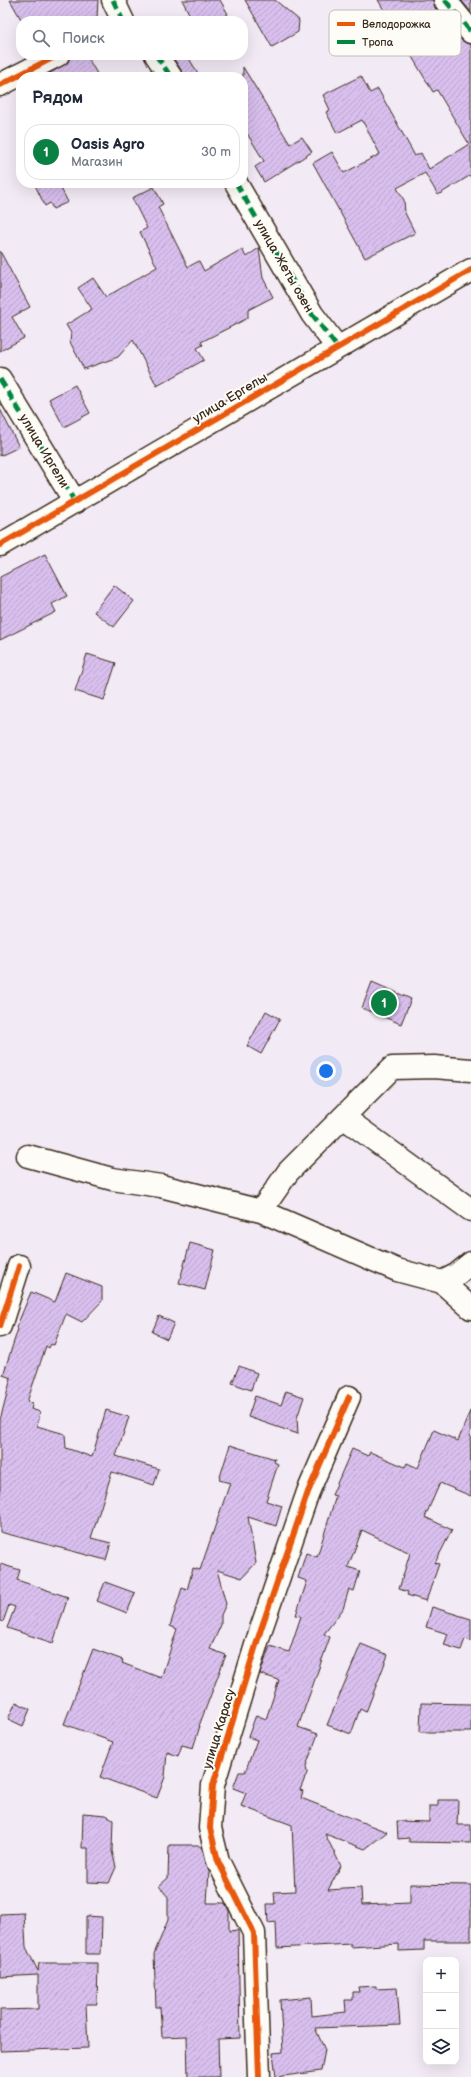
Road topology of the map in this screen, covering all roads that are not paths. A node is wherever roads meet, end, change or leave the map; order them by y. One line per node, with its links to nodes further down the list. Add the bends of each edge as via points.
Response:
1 (113, 0): 4 (street)
2 (445, 0): 3 (street)
3 (453, 10)
4 (121, 16)
5 (461, 20): 6 (street)
6 (471, 32)
7 (48, 60): 9 (street)
8 (159, 60): 10 (street)
9 (25, 72)
10 (168, 72)
11 (16, 77): 12 (street)
12 (0, 85)
13 (239, 188): 15 (street, улица Жеты озен, via 312,314)
14 (471, 270): 15 (street, улица Ергелы)
15 (337, 347): 17 (street, улица Ергелы)
16 (0, 379): 17 (street, улица Иргели)
17 (75, 502): 18 (street, улица Ергелы)
18 (0, 545)
19 (471, 1070): 20 (street, via 434,1067 392,1068)
20 (343, 1117): 22 (street); 23 (street, via 288,1172)
21 (28, 1156): 23 (street, via 112,1179 161,1186)
22 (471, 1210)
23 (261, 1211): 26 (street, via 397,1270)
24 (471, 1263): 26 (street)
25 (19, 1266): 28 (street)
26 (442, 1282): 27 (street)
27 (471, 1308)
28 (0, 1326)
29 (349, 1397): 30 (street, улица Карасу, via 308,1492 261,1629 213,1785 210,1828 218,1861 254,1933)
30 (259, 2077)

